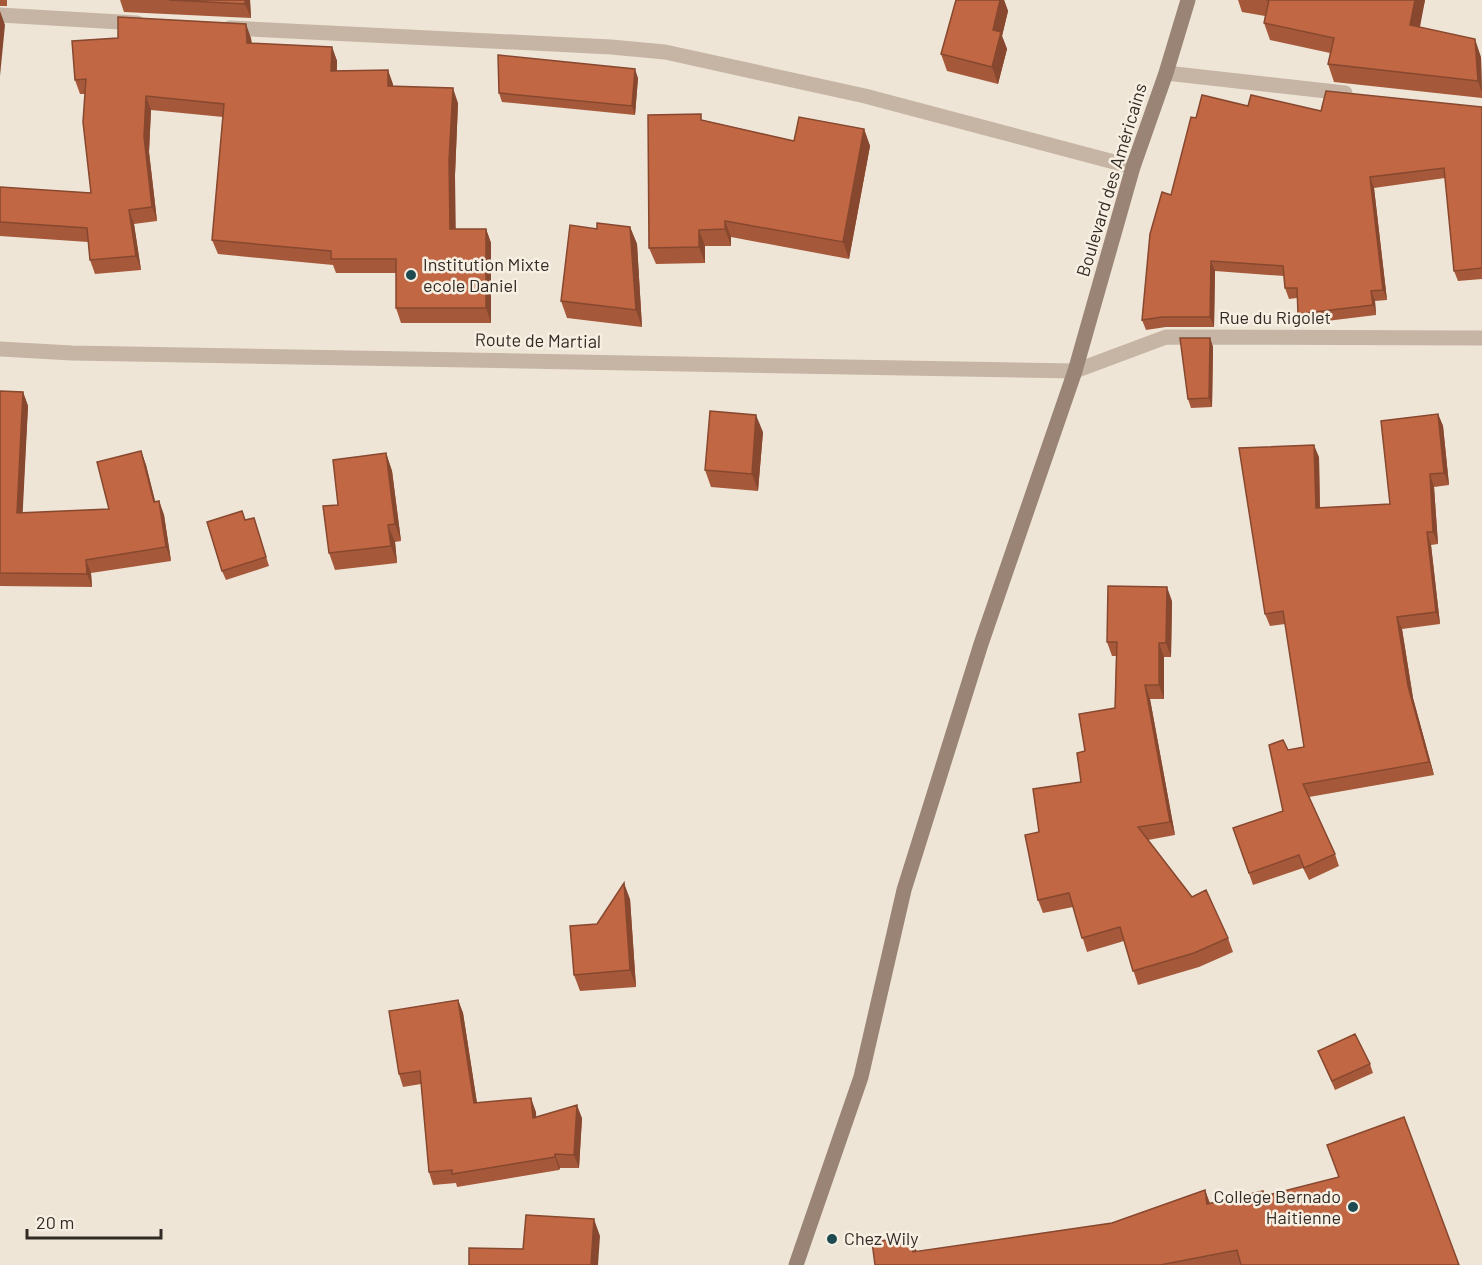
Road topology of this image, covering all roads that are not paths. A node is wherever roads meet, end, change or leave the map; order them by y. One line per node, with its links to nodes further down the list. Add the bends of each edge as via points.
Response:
1 (1188, 0): 5 (main road, Boulevard des Américains)
2 (0, 15): 3 (street)
3 (148, 24)
4 (219, 27): 7 (street, via 665,52 864,96)
5 (1166, 73): 6 (street); 7 (main road, Boulevard des Américains)
6 (1365, 95)
7 (1133, 167): 10 (main road, Boulevard des Américains)
8 (1482, 339): 10 (street, Rue du Rigolet, via 1166,338)
9 (0, 349): 10 (street, Route de Martial)
10 (1075, 371): 11 (main road, Boulevard des Américains, via 942,766 904,890 861,1077)
11 (796, 1265)

